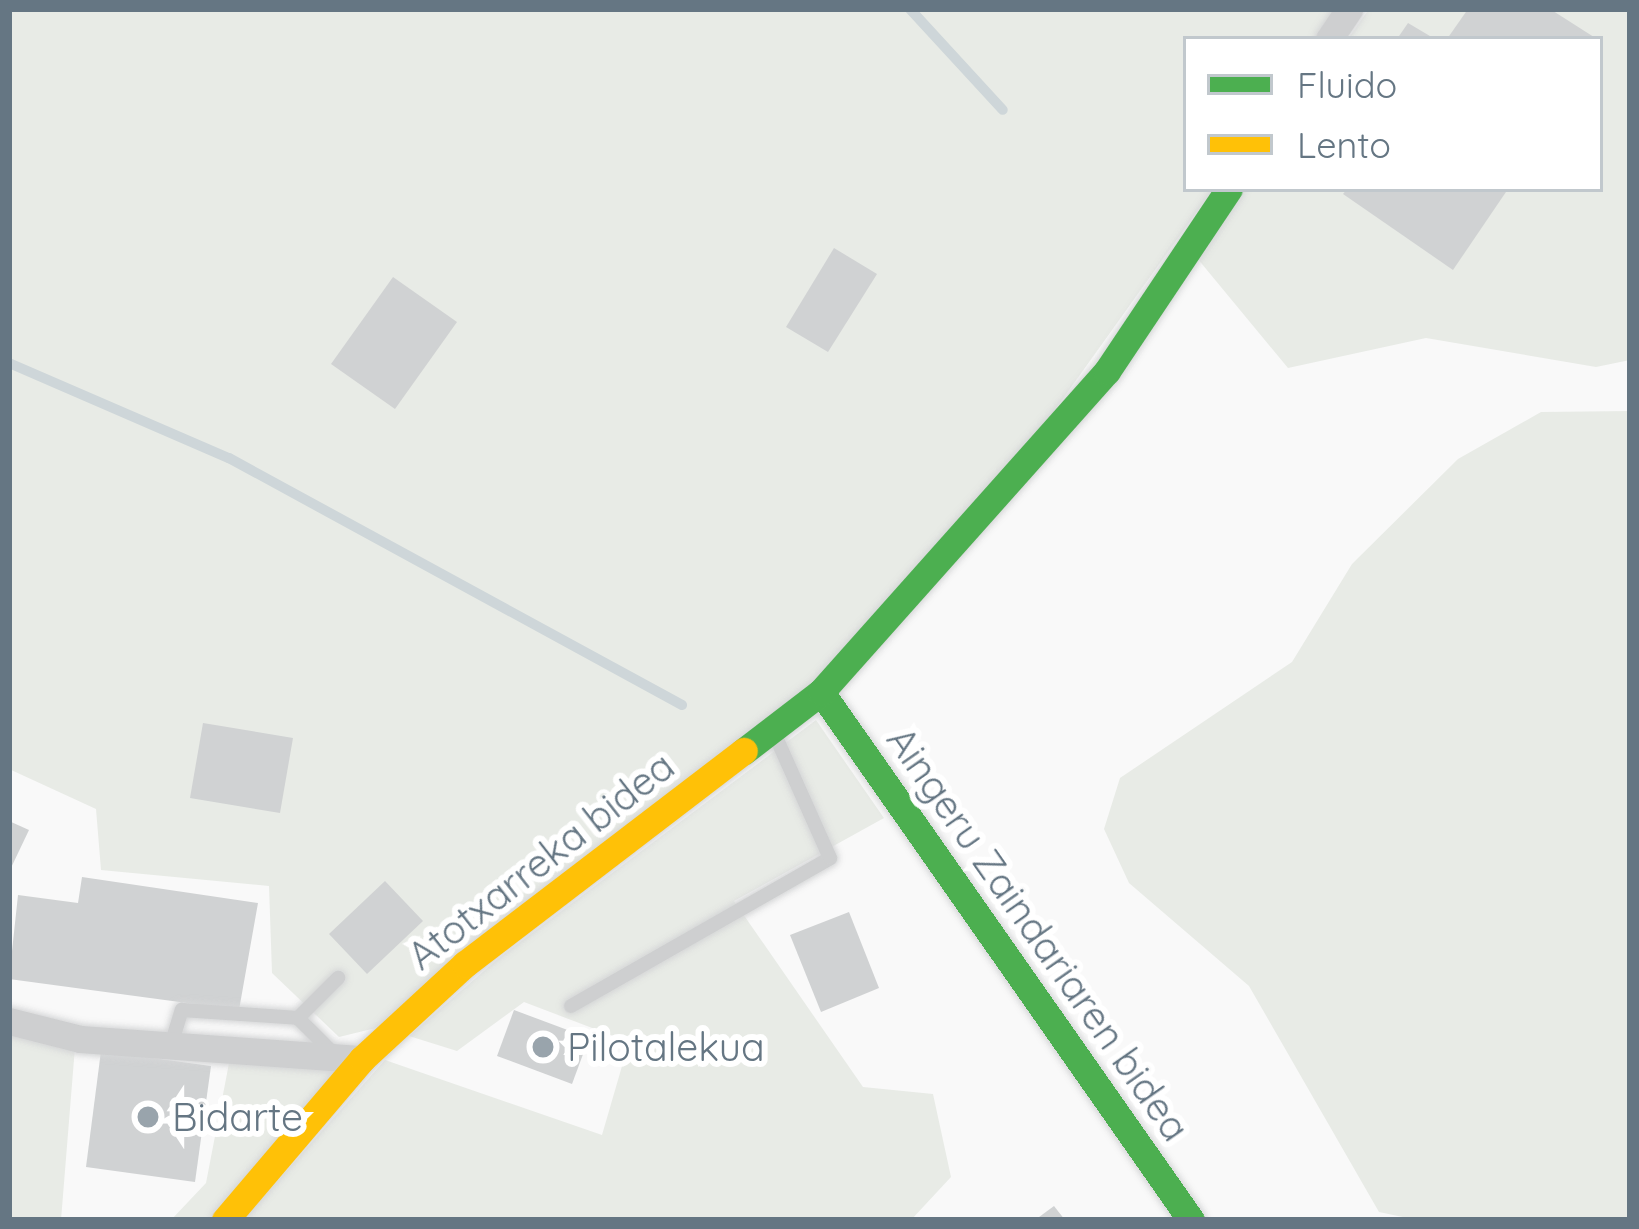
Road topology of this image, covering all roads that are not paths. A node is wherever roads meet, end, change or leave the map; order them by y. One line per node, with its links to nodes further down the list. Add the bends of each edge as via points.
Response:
1 (1349, 9): 2 (street)
2 (1331, 36)
3 (1226, 192): 4 (street, via 1107,371)
4 (821, 692): 5 (street); 13 (street, Aingeru Zaindariaren bidea)
5 (773, 730): 7 (lane, via 830,858); 11 (street, Atotxarreka bidea)
6 (338, 978): 8 (lane)
7 (571, 1006)
8 (298, 1018): 10 (lane, via 182,1010); 11 (lane)
9 (9, 1021): 10 (street, via 80,1039)
10 (171, 1046): 11 (street)
11 (350, 1058): 12 (street, Atotxarreka bidea)
12 (225, 1220)
13 (1191, 1220)

